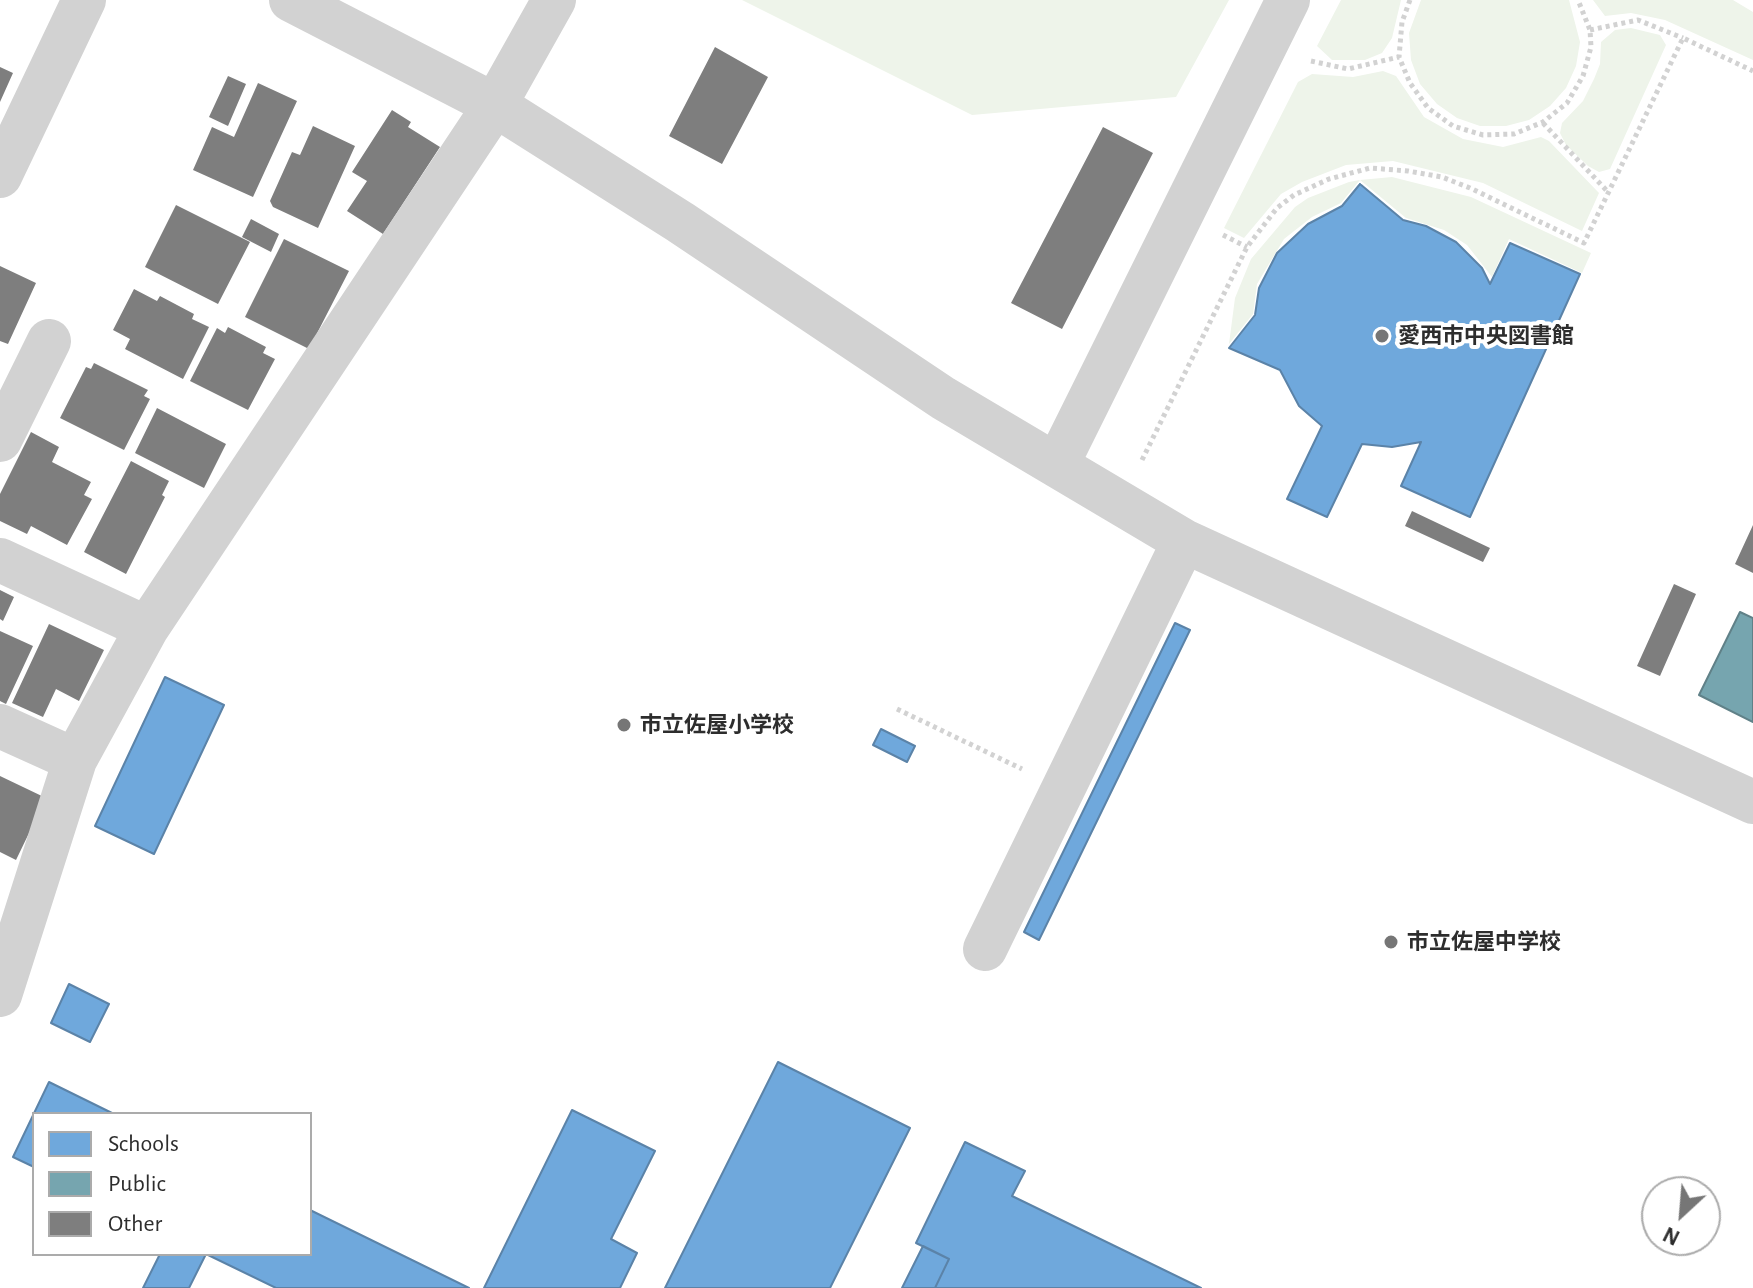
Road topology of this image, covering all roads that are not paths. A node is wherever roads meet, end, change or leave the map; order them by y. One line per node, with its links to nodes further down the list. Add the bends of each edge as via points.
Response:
1 (84, 0): 6 (street)
2 (291, 0): 5 (street)
3 (554, 0): 5 (street)
4 (1288, 0): 9 (street)
5 (495, 105): 9 (street, via 943,398); 12 (street)
6 (0, 176)
7 (49, 341): 8 (street)
8 (0, 440)
9 (1057, 465): 10 (street)
10 (1184, 541): 15 (street); 16 (street)
11 (0, 560): 12 (street)
12 (147, 628): 14 (street)
13 (0, 726): 14 (street)
14 (75, 760): 17 (street)
15 (1753, 802)
16 (985, 949)
17 (0, 995)

